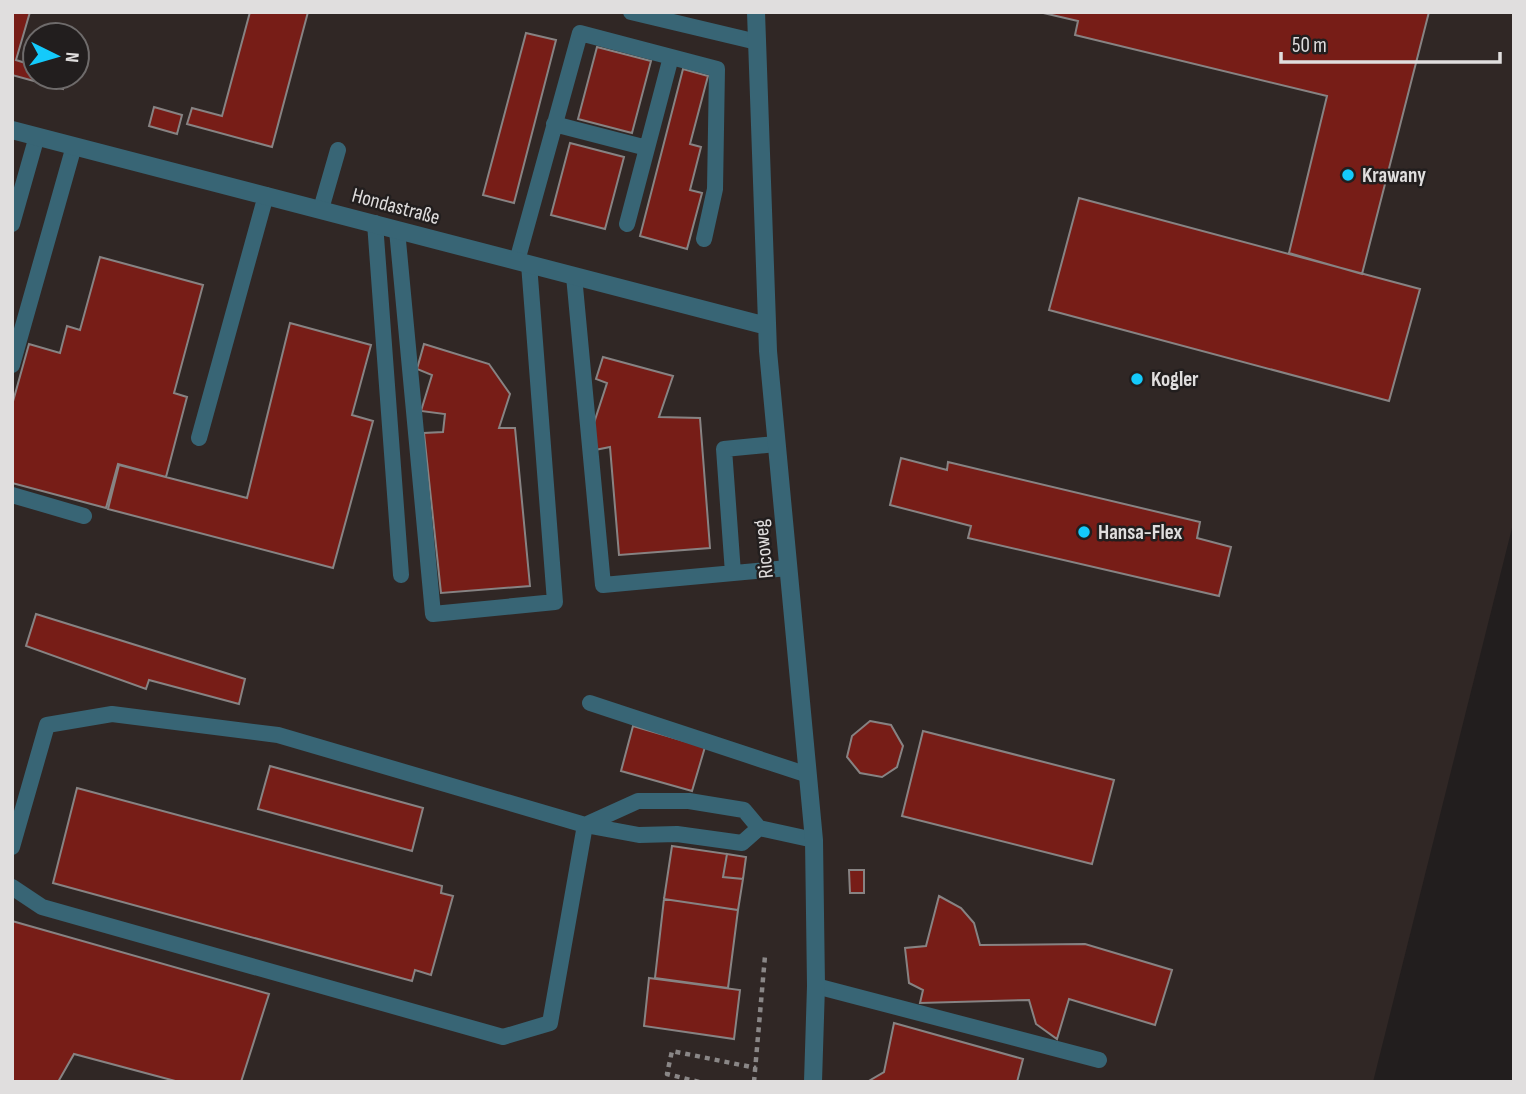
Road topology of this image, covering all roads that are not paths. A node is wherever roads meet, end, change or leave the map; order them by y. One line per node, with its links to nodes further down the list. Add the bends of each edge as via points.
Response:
1 (631, 12): 3 (lane)
2 (757, 12): 3 (street, Ricoweg)
3 (758, 42): 20 (street, Ricoweg)
4 (671, 57): 5 (lane, via 580,33); 9 (lane); 17 (lane, via 717,69 715,189)
5 (554, 124): 9 (lane); 18 (lane)
6 (12, 130): 7 (street, Hondastraße)
7 (37, 136): 8 (street, Hondastraße); 15 (lane)
8 (74, 146): 11 (street, Hondastraße); 21 (lane)
9 (647, 148): 14 (lane)
10 (338, 150): 12 (lane)
11 (266, 195): 12 (street, Hondastraße); 22 (lane)
12 (321, 209): 13 (street, Hondastraße)
13 (375, 223): 16 (street, Hondastraße); 28 (lane)
14 (627, 224)
15 (12, 225)
16 (397, 230): 18 (street, Hondastraße); 18 (lane, via 433,614 555,602)
17 (704, 239)
18 (523, 262): 19 (street, Hondastraße)
19 (574, 276): 20 (street, Hondastraße); 27 (lane, via 603,585)
20 (767, 326): 23 (street, Ricoweg)
21 (12, 365)
22 (199, 438)
23 (776, 444): 26 (street, Ricoweg); 27 (lane, via 724,449)
24 (12, 495): 25 (lane)
25 (84, 516)
26 (788, 568): 27 (lane); 30 (street, Ricoweg)
27 (733, 573)
28 (401, 575)
29 (590, 703): 30 (lane)
30 (808, 775): 33 (street, Ricoweg)
31 (585, 825): 32 (lane, via 639,835 677,834 742,843); 32 (lane, via 638,802 689,801 744,810); 34 (lane, via 278,735 112,714 47,725); 35 (lane, via 550,1023 503,1037 42,907)
32 (759, 828): 33 (lane)
33 (814, 840): 36 (street, Ricoweg)
34 (12, 847)
35 (12, 887)
36 (816, 986): 37 (lane); 38 (street, Ricoweg)
37 (1099, 1060)
38 (813, 1082)

